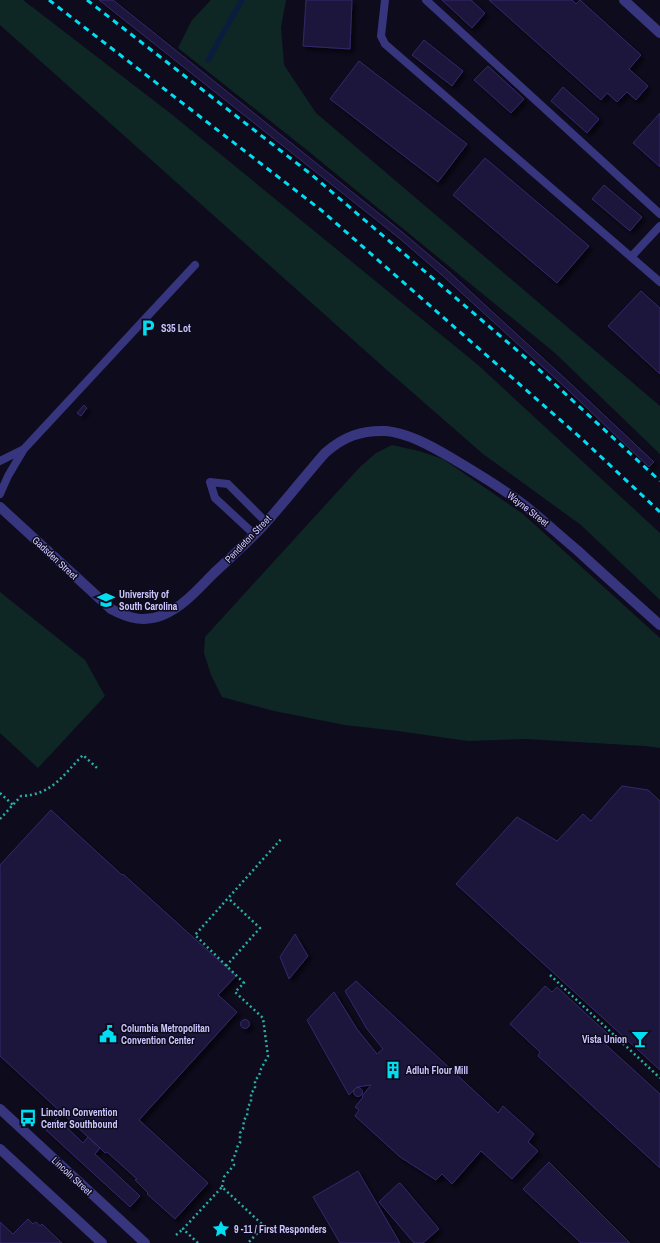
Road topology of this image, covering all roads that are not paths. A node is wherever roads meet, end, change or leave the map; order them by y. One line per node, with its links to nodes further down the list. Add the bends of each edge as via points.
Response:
1 (385, 0): 7 (lane, via 381,36 385,44)
2 (426, 0): 5 (lane)
3 (624, 0): 4 (street)
4 (660, 33)
5 (660, 214)
6 (660, 226): 7 (lane)
7 (631, 257): 9 (lane)
8 (195, 265): 11 (lane)
9 (660, 282)
10 (374, 431): 15 (street, Pendleton Street, via 352,435 335,444); 18 (street, Wayne Street, via 387,431 432,447 524,504)
11 (24, 449): 12 (lane); 13 (lane)
12 (0, 461)
13 (0, 494)
14 (0, 507): 17 (street, Gadsden Street)
15 (266, 522): 16 (street, Pendleton Street); 16 (lane, via 228,484 210,482 214,498)
16 (254, 534): 17 (street, Pendleton Street, via 172,611 162,616 143,619 124,616)
17 (111, 609)
18 (660, 625)
19 (0, 1109): 22 (street, Lincoln Street)
20 (0, 1150): 21 (street)
21 (102, 1243)
22 (145, 1243)

